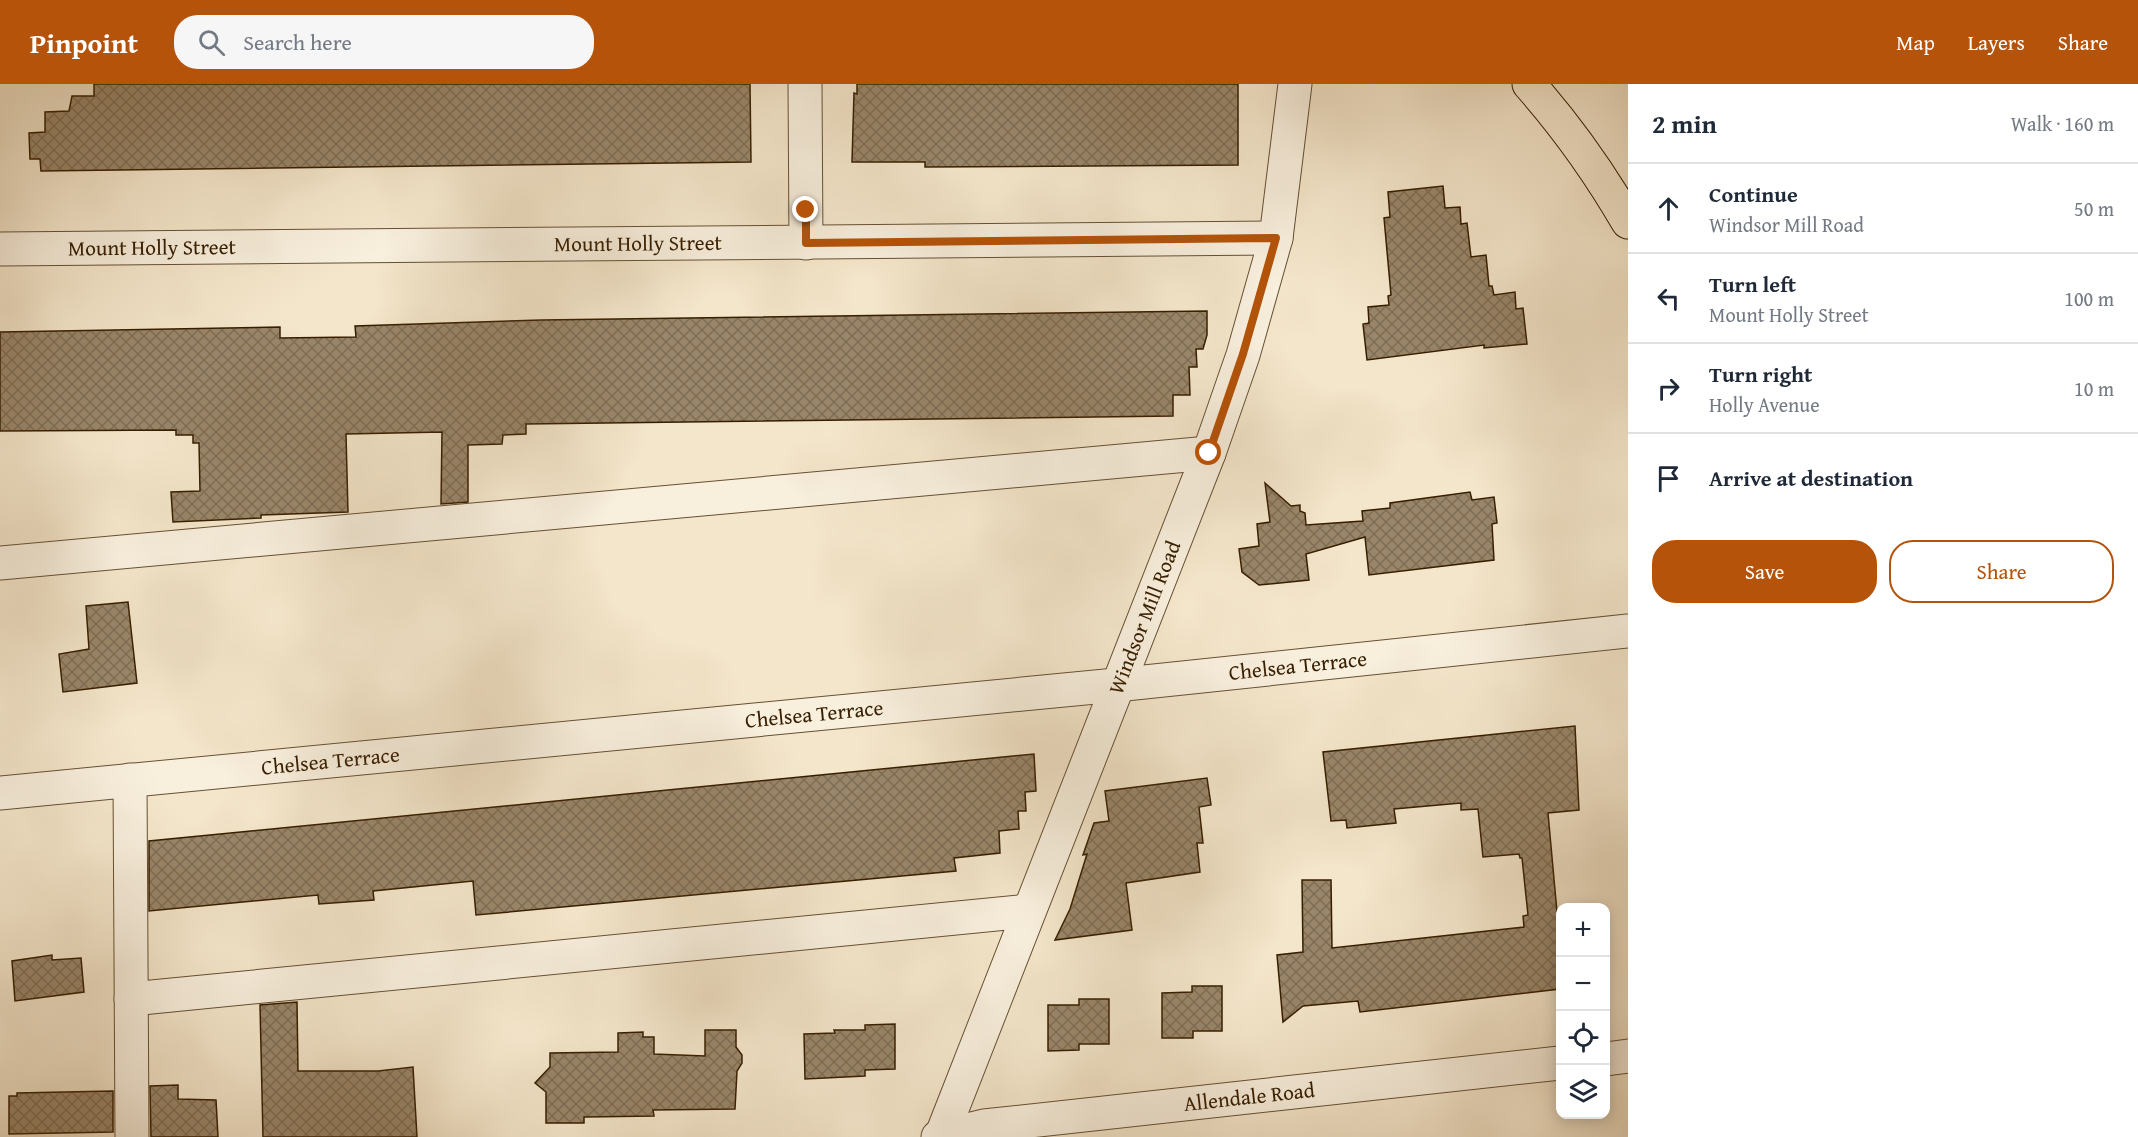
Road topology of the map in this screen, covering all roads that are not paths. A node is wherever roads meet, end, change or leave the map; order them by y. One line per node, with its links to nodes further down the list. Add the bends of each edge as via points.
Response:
1 (805, 84): 6 (street)
2 (1295, 84): 5 (street, Windsor Mill Road)
3 (1529, 84): 4 (main road, via 1563,123)
4 (1628, 222)
5 (1276, 238): 6 (street, Mount Holly Street); 8 (street, Windsor Mill Road, via 1243,354)
6 (806, 243): 7 (street, Mount Holly Street)
7 (0, 249)
8 (1209, 453): 9 (street); 11 (street, Windsor Mill Road)
9 (0, 563)
10 (1628, 631): 11 (street, Chelsea Terrace)
11 (1116, 685): 12 (street, Chelsea Terrace); 14 (street, Windsor Mill Road)
12 (129, 780): 13 (street, Chelsea Terrace); 15 (street)
13 (0, 793)
14 (1028, 911): 15 (street); 20 (street, Windsor Mill Road)
15 (131, 999): 19 (street)
16 (1628, 1056): 17 (street)
17 (1610, 1058)
18 (1556, 1063): 20 (street, Allendale Road, via 984,1126)
19 (132, 1137)
20 (940, 1137)

